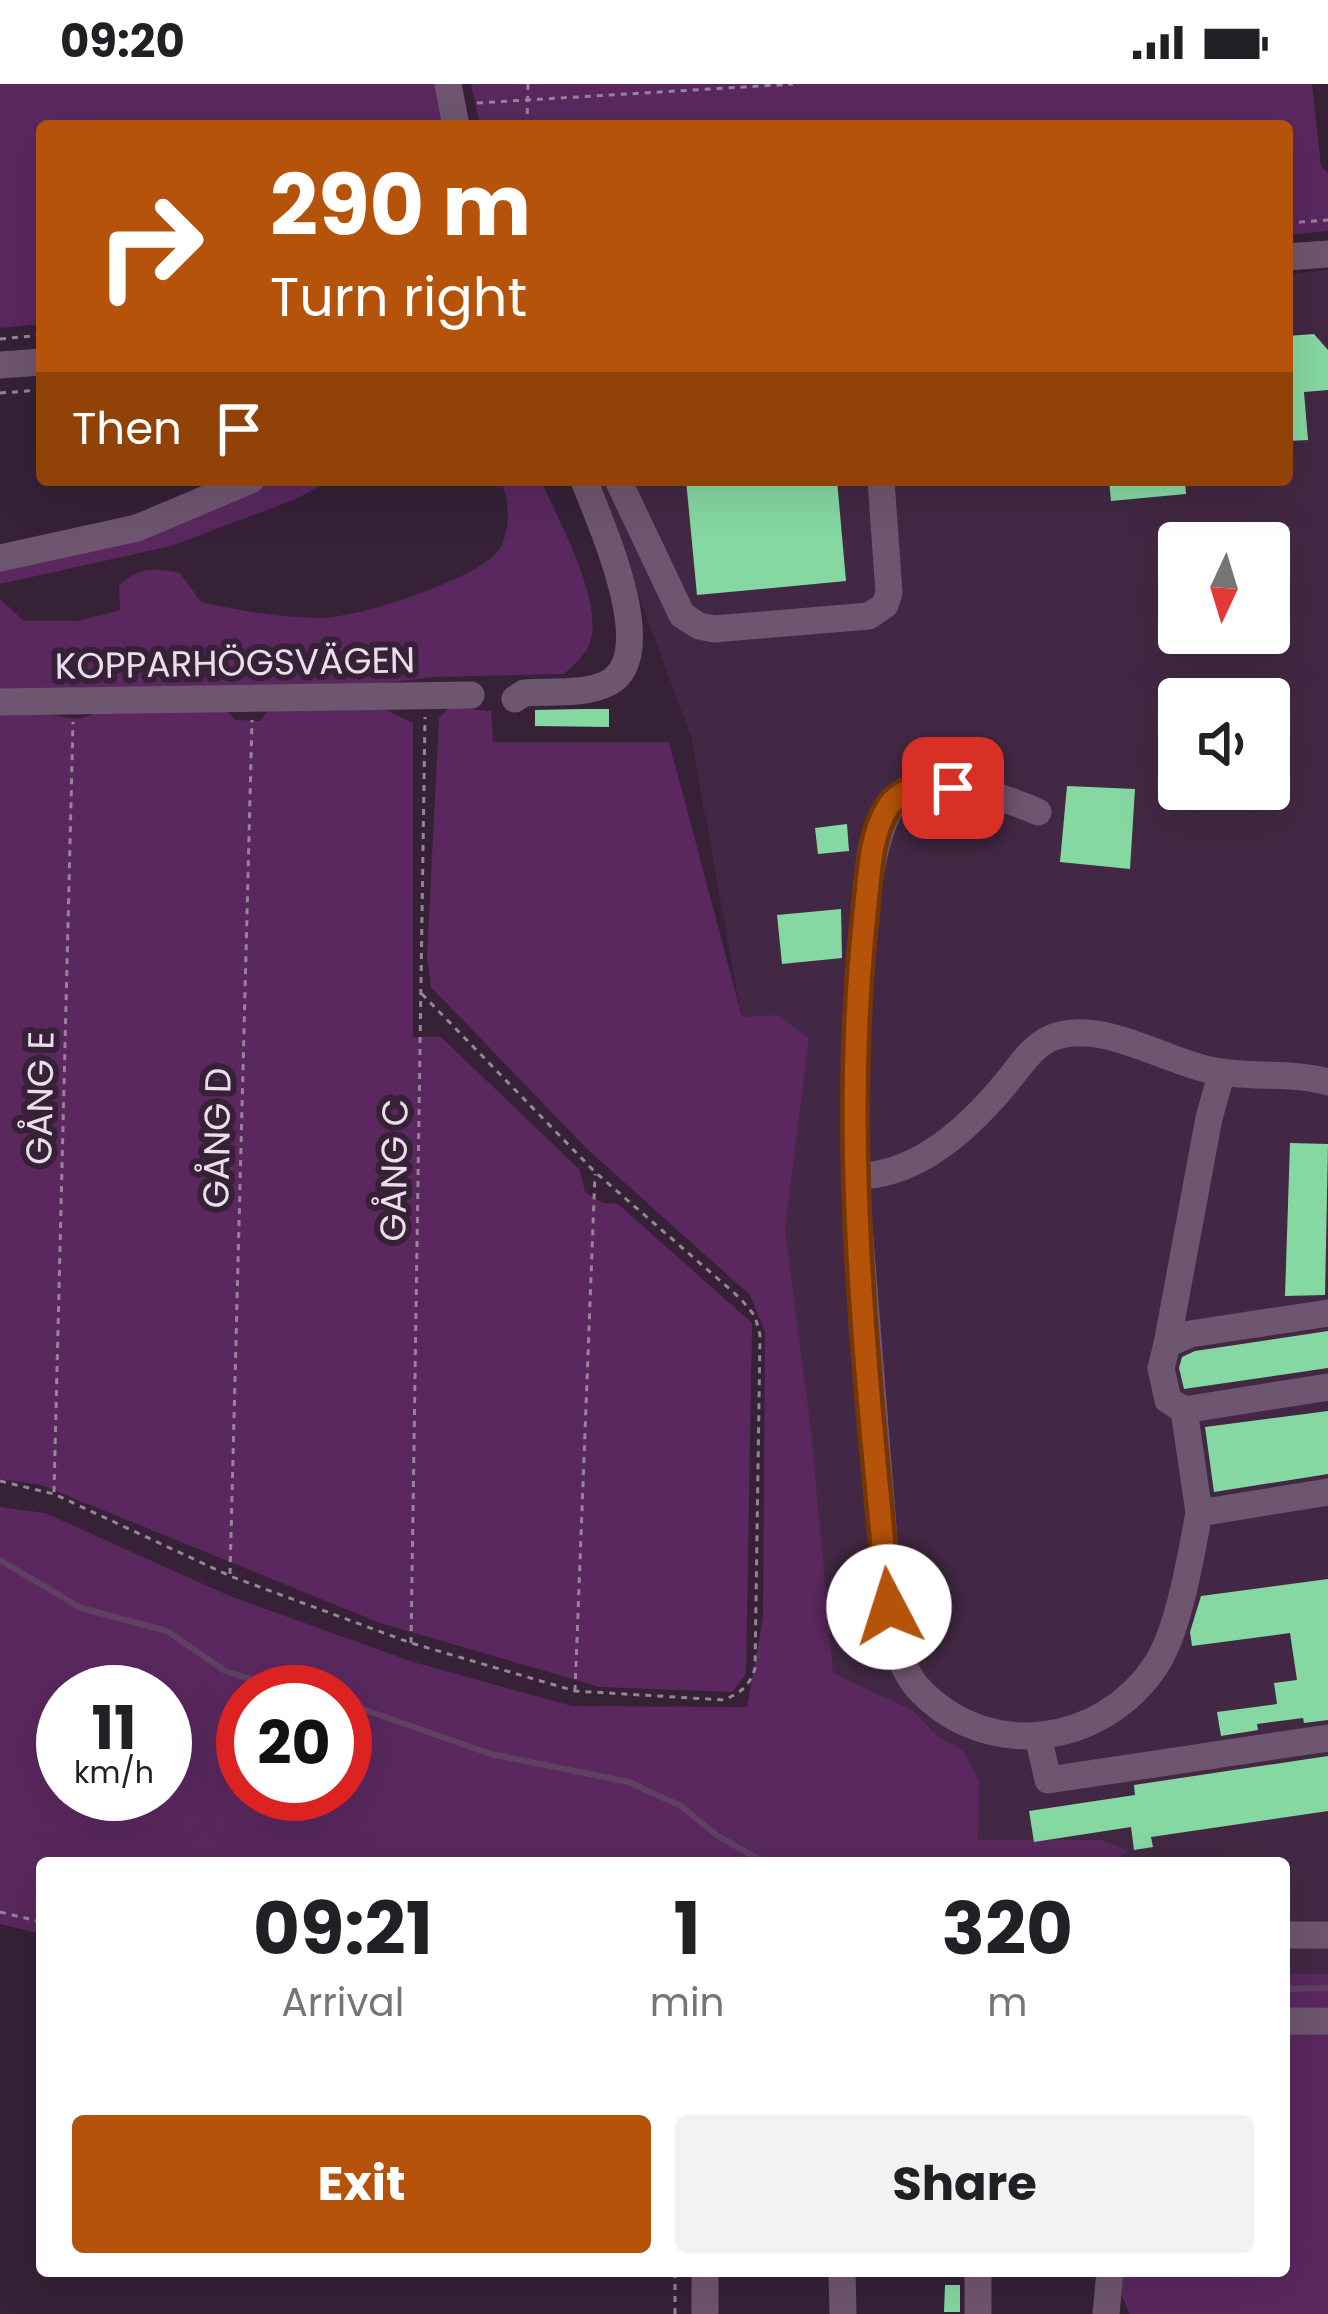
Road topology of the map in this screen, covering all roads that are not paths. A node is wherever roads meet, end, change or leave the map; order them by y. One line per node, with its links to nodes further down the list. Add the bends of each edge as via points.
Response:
1 (1328, 254): 2 (street)
2 (1293, 257)
3 (36, 362): 4 (street)
4 (0, 365)
5 (237, 486): 9 (street, via 137,528)
6 (586, 486): 11 (street, via 630,624 624,670 608,684)
7 (621, 486): 8 (street, via 682,615 714,628 869,616 885,605)
8 (881, 486)
9 (0, 558)
10 (471, 695): 12 (street, KOPPARHÖGSVÄGEN)
11 (515, 699)
12 (0, 702)
13 (1038, 812): 16 (street, via 929,785 889,805 862,941)
14 (1222, 1072): 15 (street); 16 (street, via 1103,1036 1049,1039 928,1154 896,1171); 18 (street)
15 (1328, 1082)
16 (855, 1176): 23 (street, via 892,1639 914,1685 945,1712 993,1735)
17 (1328, 1313): 18 (street)
18 (1167, 1344): 20 (street, via 1168,1400)
19 (1328, 1387): 20 (street)
20 (1184, 1410): 22 (street)
21 (1328, 1492): 22 (street)
22 (1199, 1513): 23 (street, via 1160,1659 1136,1694 1086,1726)
23 (1038, 1736): 24 (street, via 1048,1780)
24 (1328, 1738)
25 (1290, 1935): 26 (street)
26 (1328, 1935)
27 (1328, 2020): 28 (street)
28 (1290, 2021)
29 (705, 2277): 33 (street)
30 (842, 2277): 34 (street)
31 (978, 2277): 35 (street)
32 (1109, 2277): 36 (street)
33 (705, 2314)
34 (843, 2314)
35 (979, 2314)
36 (1106, 2314)

